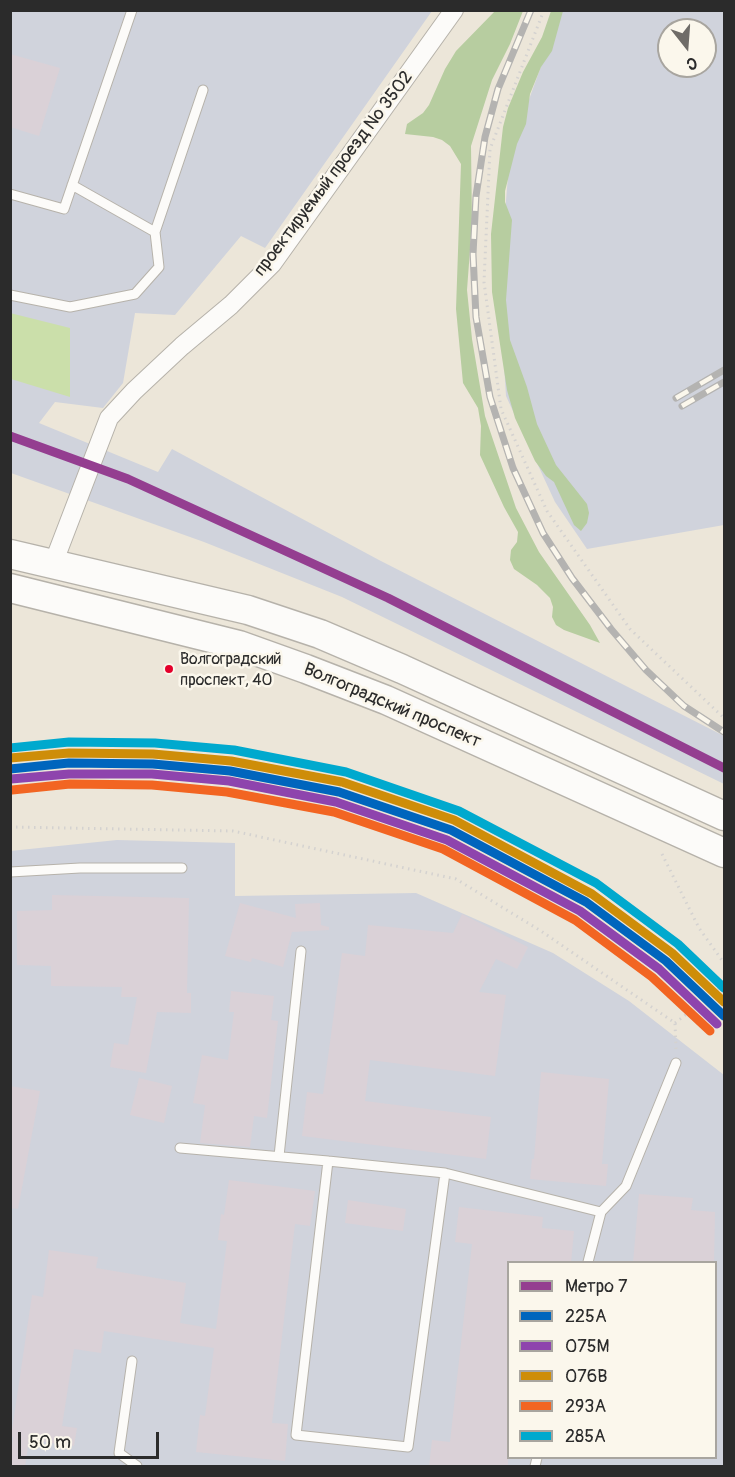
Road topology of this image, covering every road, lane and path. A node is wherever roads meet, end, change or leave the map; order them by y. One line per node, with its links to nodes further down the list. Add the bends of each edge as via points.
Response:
1 (132, 10): 5 (lane)
2 (454, 10): 10 (street, проектируемый проезд № 3502, via 272,264 109,418)
3 (544, 10): 12 (path, via 490,149 484,282 501,409 547,511 630,629)
4 (203, 90): 7 (lane)
5 (72, 185): 6 (lane, via 64,209); 7 (lane)
6 (10, 195)
7 (155, 232): 8 (lane, via 159,267 135,294 70,307)
8 (10, 295)
9 (10, 554): 10 (main road, Волгоградский проспект)
10 (53, 564): 13 (main road, Волгоградский проспект, via 248,610 320,634)
11 (10, 588): 15 (main road, Волгоградский проспект, via 239,645 306,669 386,700)
12 (724, 718)
13 (724, 816)
14 (10, 827): 22 (path, via 233,831 456,879 541,931)
15 (724, 853)
16 (662, 854): 20 (path, via 699,928)
17 (183, 868): 18 (lane)
18 (10, 872)
19 (301, 951): 25 (lane)
20 (724, 963)
21 (724, 985): 22 (path)
22 (675, 1023): 23 (path)
23 (676, 1063): 28 (lane, via 626,1186)
24 (180, 1148): 25 (lane)
25 (279, 1156): 26 (lane)
26 (328, 1161): 27 (lane); 27 (lane, via 296,1435 408,1447)
27 (445, 1173): 28 (lane)
28 (601, 1212): 29 (lane)
29 (589, 1261)
30 (132, 1361): 31 (lane, via 118,1453)
31 (137, 1467)

